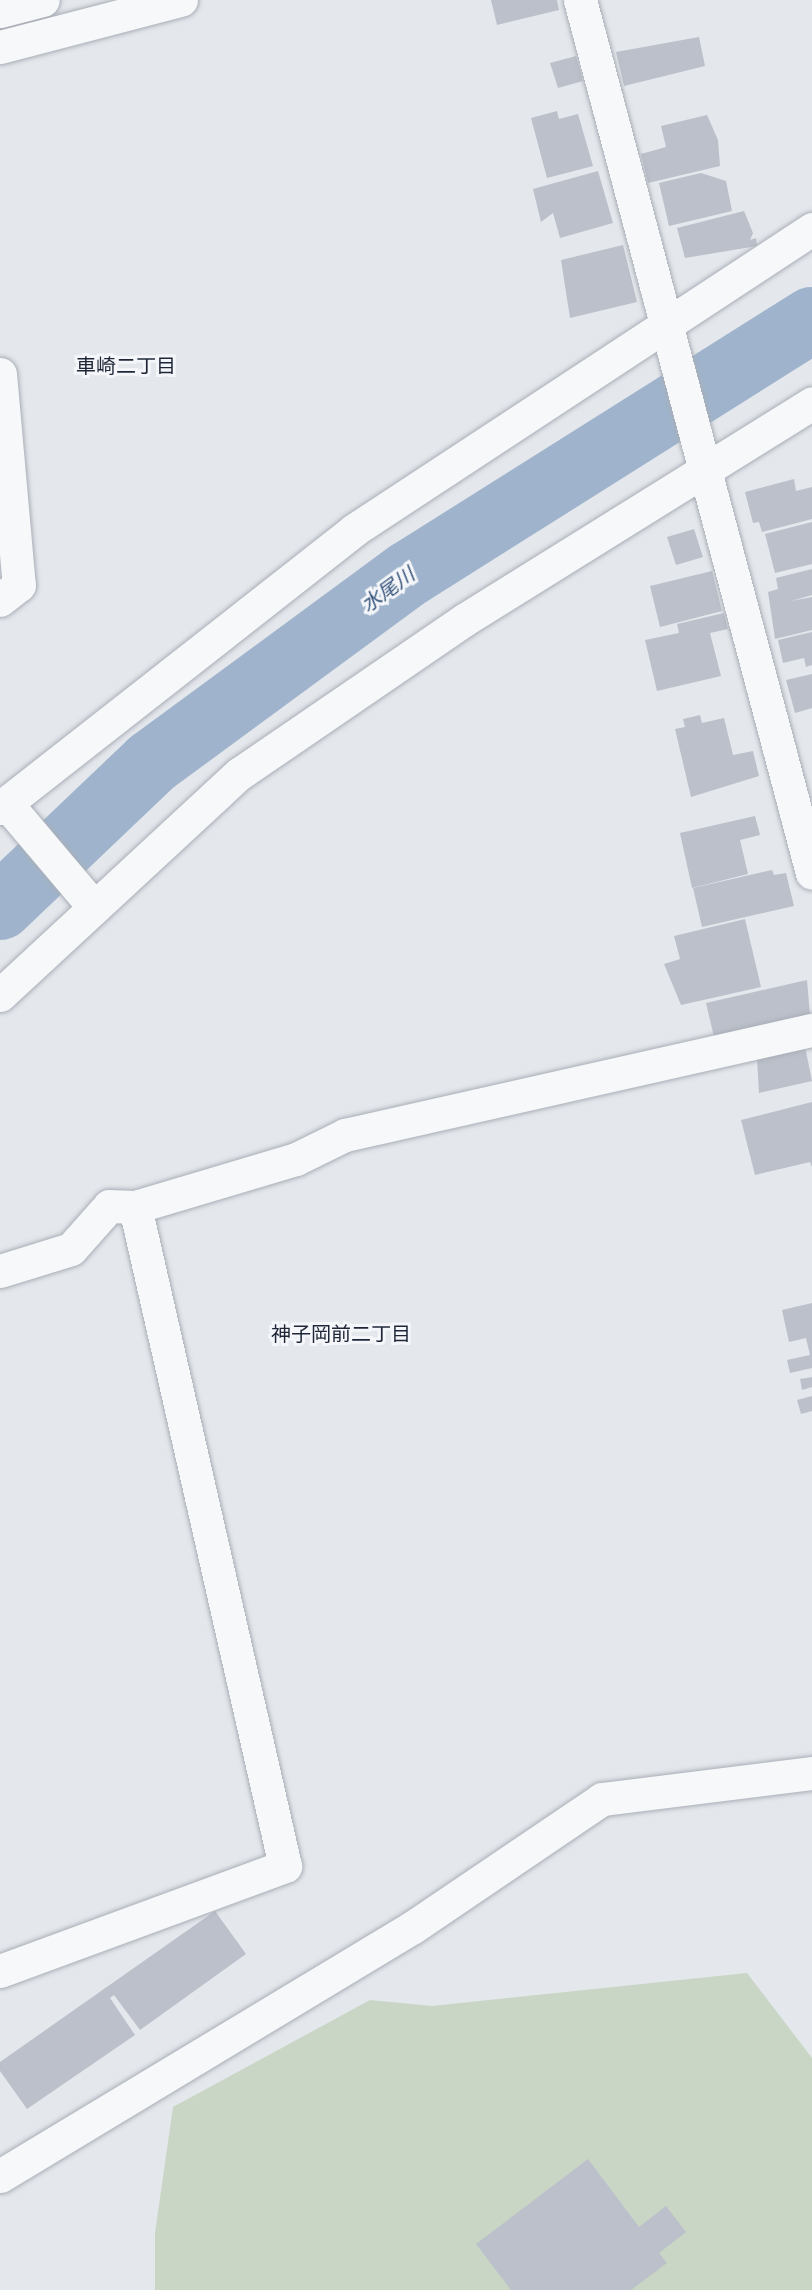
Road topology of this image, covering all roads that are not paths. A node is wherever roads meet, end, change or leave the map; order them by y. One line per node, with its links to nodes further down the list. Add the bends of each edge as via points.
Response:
1 (43, 0): 4 (street)
2 (181, 0): 5 (street)
3 (580, 0): 7 (street)
4 (0, 11)
5 (0, 47)
6 (812, 229): 7 (street)
7 (667, 323): 10 (street); 12 (street, via 354,530)
8 (0, 374): 11 (street, via 19,585)
9 (812, 404): 10 (street)
10 (705, 468): 13 (street); 14 (street, via 464,621 239,774)
11 (0, 600)
12 (3, 806): 14 (street)
13 (812, 873)
14 (93, 906): 15 (street)
15 (0, 995)
16 (812, 1030): 17 (street, via 345,1135 296,1159)
17 (135, 1207): 18 (street, via 109,1206 70,1249); 20 (street, via 285,1866)
18 (0, 1271)
19 (812, 1773): 21 (street, via 602,1799 412,1927)
20 (0, 1971)
21 (0, 2176)

